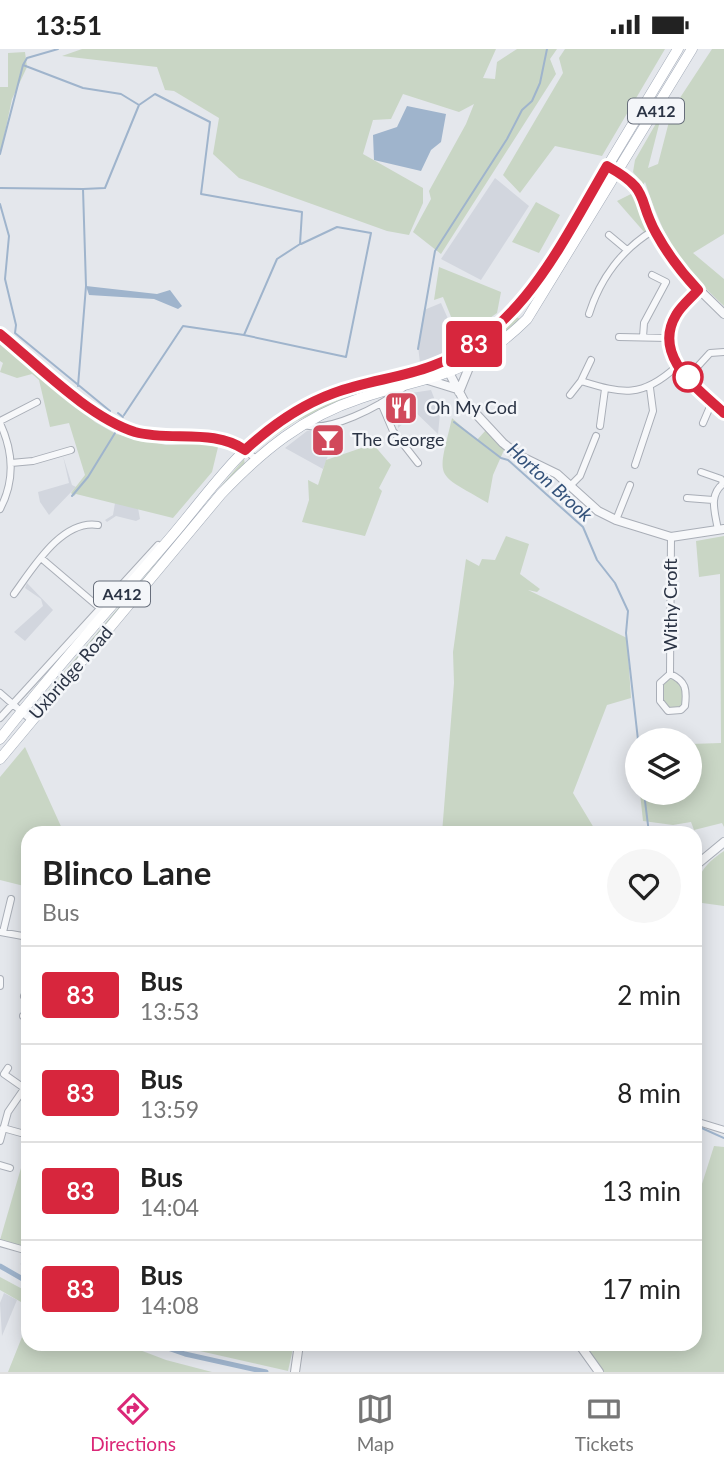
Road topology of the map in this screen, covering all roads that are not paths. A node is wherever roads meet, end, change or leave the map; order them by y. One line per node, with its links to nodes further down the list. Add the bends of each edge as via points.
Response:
1 (678, 49): 3 (main road, Uxbridge Road / A412)
2 (692, 49): 4 (main road, Uxbridge Road / A412)
3 (607, 166): 4 (street); 18 (main road, Uxbridge Road / A412, via 517,310 472,346)
4 (618, 172): 5 (street, via 643,195); 19 (main road, Uxbridge Road / A412, via 527,319 502,345)
5 (654, 230): 7 (street); 9 (street, via 676,267)
6 (609, 235): 7 (street)
7 (627, 250): 10 (street, via 597,289)
8 (652, 275): 14 (street, via 666,282 644,323)
9 (698, 290): 11 (street); 15 (street, via 676,315)
10 (589, 314)
11 (724, 314)
12 (0, 334): 40 (street, via 92,408 132,431 156,437)
13 (619, 337): 14 (street)
14 (643, 337): 15 (street)
15 (668, 338): 20 (street)
16 (724, 352): 22 (street, via 710,353)
17 (591, 360): 24 (street)
18 (443, 361): 21 (street); 38 (main road, Uxbridge Road / A412, via 335,393)
19 (470, 365): 21 (main road, Uxbridge Road / A412); 28 (street)
20 (676, 367): 22 (street); 26 (street)
21 (450, 374): 23 (main road, Uxbridge Road / A412); 28 (street)
22 (688, 377): 31 (street)
23 (428, 380): 25 (main road, Uxbridge Road / A412); 28 (street)
24 (580, 381): 27 (street); 29 (street)
25 (404, 387): 32 (street); 36 (main road, Uxbridge Road / A412, via 359,398)
26 (650, 388): 27 (street); 46 (street, via 653,411)
27 (605, 389): 37 (street)
28 (458, 391): 51 (street, via 503,443)
29 (570, 395)
30 (37, 402): 34 (street)
31 (712, 402): 33 (street); 35 (street)
32 (381, 403): 36 (street, via 327,426 313,429); 45 (street, via 393,431)
33 (724, 413)
34 (0, 422): 44 (street)
35 (703, 423)
36 (302, 424): 43 (main road, Uxbridge Road / A412)
37 (600, 426)
38 (263, 433): 40 (street, via 248,440); 42 (main road, Uxbridge Road / A412)
39 (596, 436): 51 (street, via 580,476)
40 (228, 440): 42 (street); 47 (street, via 233,452)
41 (71, 450): 44 (street)
42 (245, 450): 43 (street); 47 (main road, Uxbridge Road / A412)
43 (255, 458): 68 (main road, Uxbridge Road / A412)
44 (11, 463): 54 (street, via 9,488)
45 (418, 463)
46 (635, 465)
47 (230, 467): 66 (main road, Uxbridge Road / A412)
48 (701, 472): 49 (street)
49 (724, 483): 53 (street, via 715,490)
50 (630, 485): 55 (street)
51 (570, 486): 55 (street)
52 (687, 498): 53 (street)
53 (713, 500): 58 (street)
54 (0, 509)
55 (616, 520): 59 (street)
56 (178, 523): 62 (street, Uxbridge Road)
57 (98, 525): 60 (street, via 83,522 74,526)
58 (721, 530): 59 (street)
59 (671, 537): 63 (street, Withy Croft)
60 (41, 558): 61 (street); 62 (street)
61 (14, 594)
62 (101, 610): 65 (street, Uxbridge Road)
63 (670, 674): 63 (street, Withy Croft, via 660,683 662,708 681,710 685,685)
64 (0, 693): 65 (street)
65 (12, 702): 66 (street); 67 (street, Uxbridge Road)
66 (22, 711): 68 (street); 69 (main road, Uxbridge Road / A412)
67 (0, 718)
68 (31, 720): 70 (main road, Uxbridge Road / A412)
69 (0, 739)
70 (0, 759)
71 (724, 842): 72 (street)
72 (702, 860)
73 (11, 899): 74 (street)
74 (1, 931): 75 (street)
75 (21, 935)
76 (0, 979): 77 (street)
77 (0, 986)
78 (8, 1068): 79 (street, via 4,1074)
79 (21, 1083)
80 (21, 1093): 82 (street)
81 (0, 1109): 82 (street)
82 (8, 1112): 84 (street)
83 (702, 1123): 85 (street)
84 (3, 1128): 86 (street); 87 (street)
85 (724, 1130)
86 (21, 1133)
87 (0, 1141)
88 (0, 1165): 89 (street)
89 (10, 1168)
90 (0, 1243): 91 (street)
91 (21, 1249)
92 (584, 1351): 93 (street)
93 (599, 1372)

